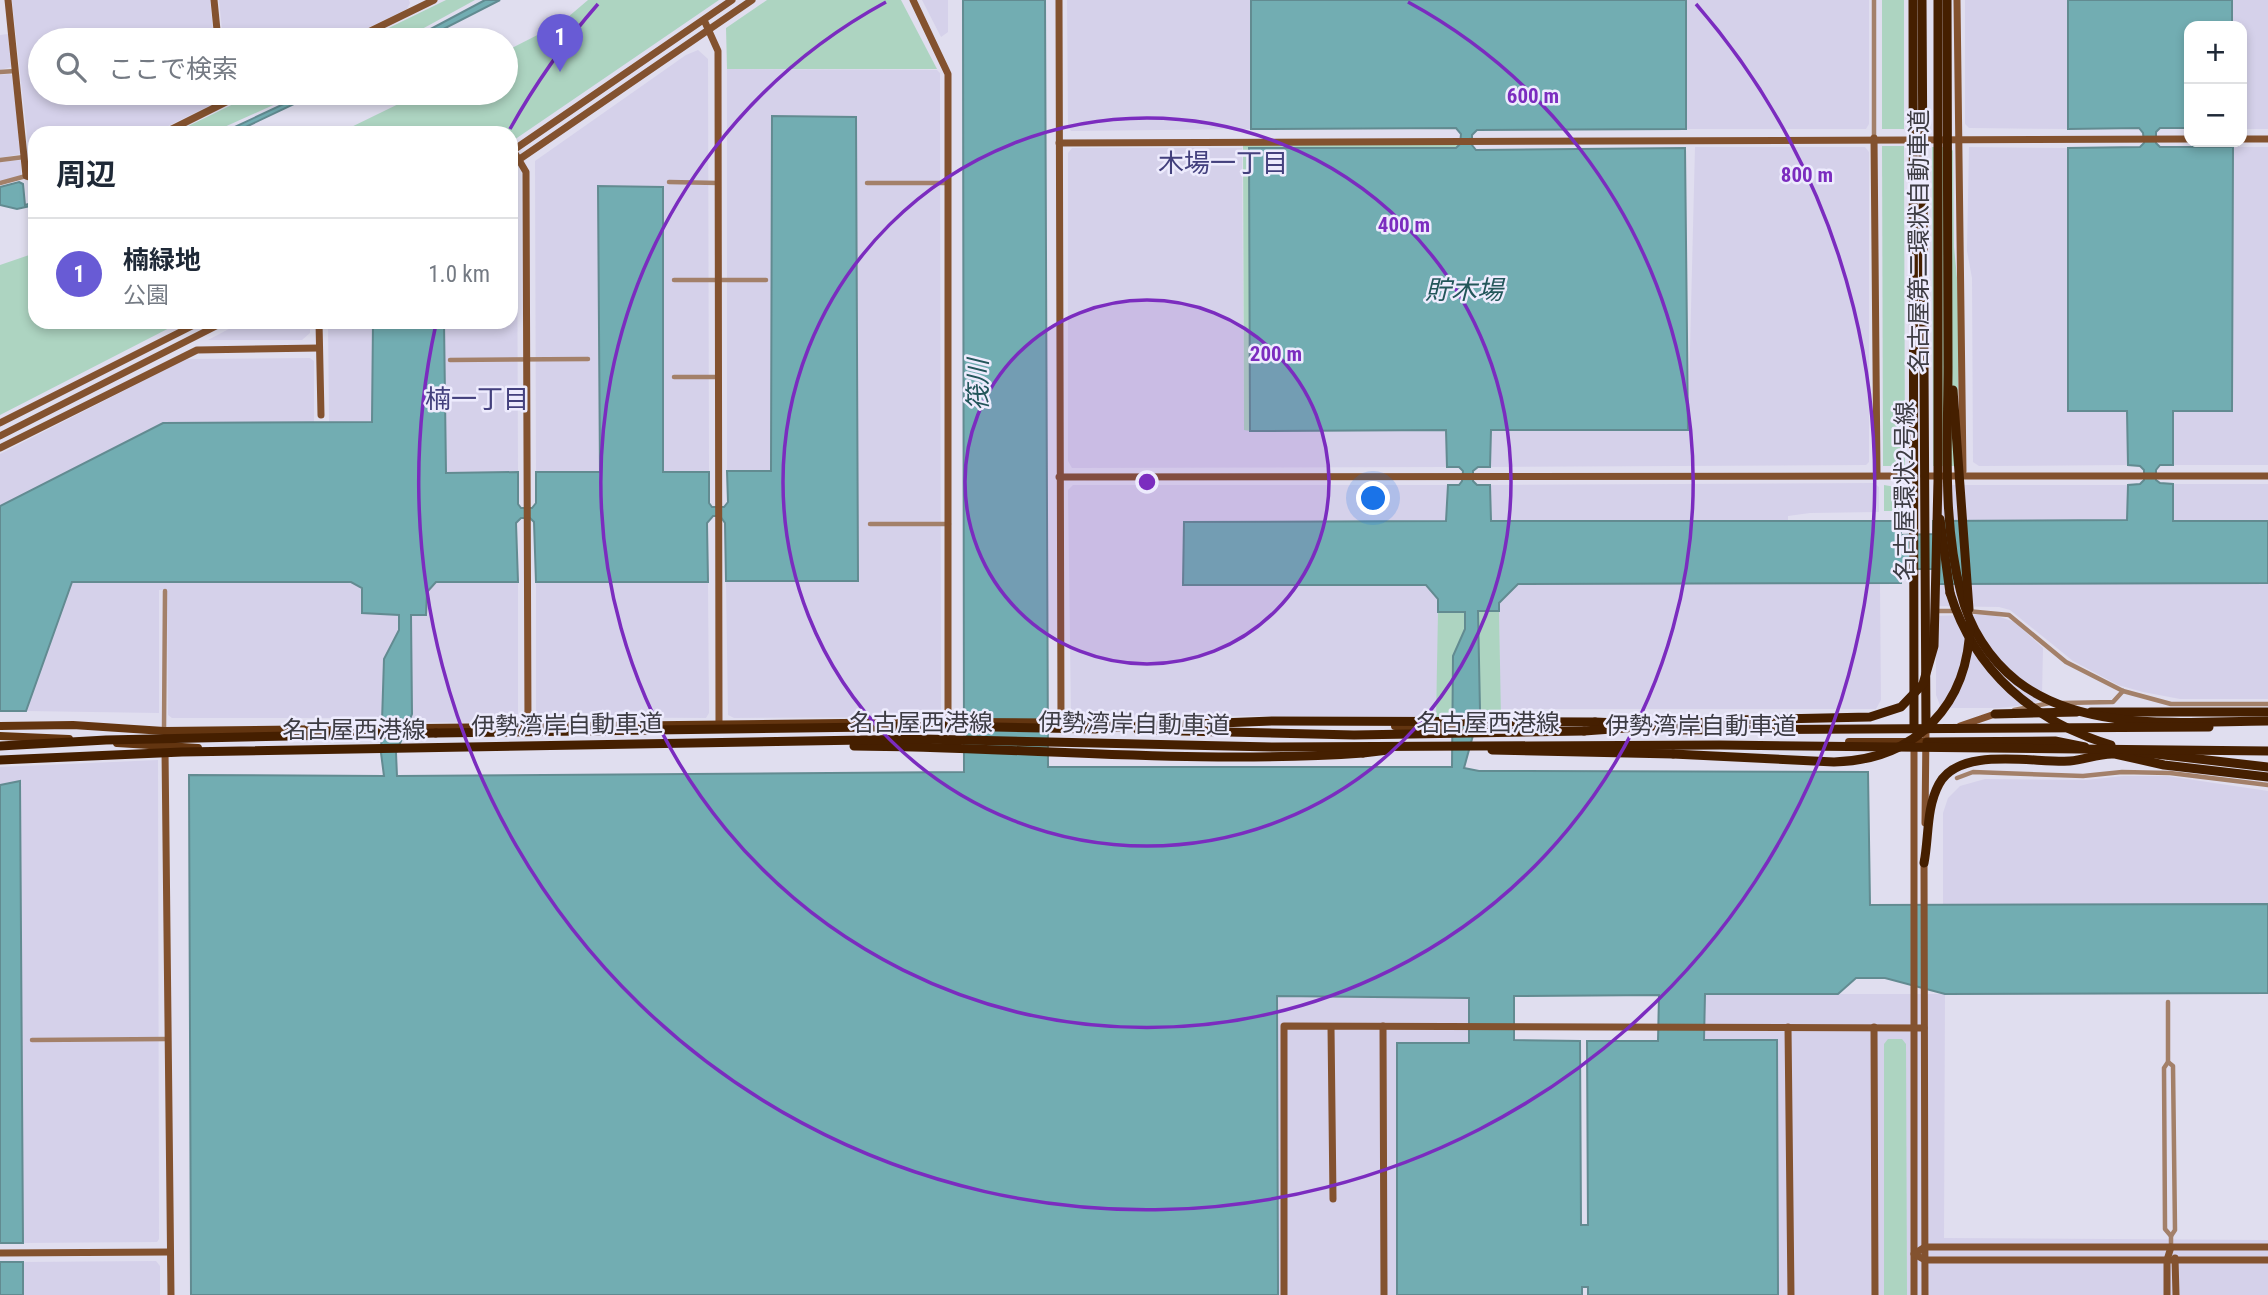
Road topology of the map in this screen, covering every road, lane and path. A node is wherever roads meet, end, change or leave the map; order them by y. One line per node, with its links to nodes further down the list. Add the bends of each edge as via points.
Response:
1 (8, 0): 20 (street)
2 (214, 0): 17 (street)
3 (414, 0): 15 (street)
4 (433, 0): 15 (street)
5 (732, 0): 16 (street)
6 (752, 0): 19 (street)
7 (913, 0): 41 (street, via 948,74)
8 (1059, 0): 30 (street)
9 (1874, 0): 24 (street)
10 (1913, 0): 25 (highway, 名古屋環状2号線)
11 (1922, 0): 25 (highway, 名古屋環状2号線)
12 (1938, 0): 65 (highway, 名古屋第二環状自動車道, bridge)
13 (1947, 0): 48 (highway, 名古屋第二環状自動車道, bridge)
14 (1956, 0): 26 (street)
15 (415, 10): 18 (street)
16 (704, 20): 19 (street); 31 (street)
17 (217, 28)
18 (377, 28)
19 (709, 30): 34 (street); 39 (street, via 718,51)
20 (15, 71): 21 (street); 32 (street)
21 (0, 72)
22 (219, 105): 23 (street)
23 (178, 126)
24 (1874, 138): 25 (street); 30 (street); 60 (street)
25 (1917, 138): 26 (street); 61 (highway, 名古屋環状2号線); 62 (highway, 名古屋環状2号線)
26 (1956, 138): 27 (street); 59 (street)
27 (2184, 139)
28 (2247, 139): 29 (street)
29 (2268, 139)
30 (1059, 142): 64 (street)
31 (518, 147)
32 (25, 157): 33 (street); 35 (street)
33 (0, 160)
34 (519, 160): 52 (street, via 526,172)
35 (28, 167)
36 (28, 178): 38 (street)
37 (670, 182): 39 (street)
38 (0, 183)
39 (718, 183): 43 (street)
40 (867, 183): 41 (street)
41 (949, 183): 67 (street)
42 (674, 280): 43 (street)
43 (718, 281): 44 (street); 54 (street)
44 (766, 281)
45 (186, 329): 56 (street)
46 (211, 329): 57 (street)
47 (319, 329): 49 (street)
48 (1948, 339): 77 (highway, bridge, via 1948,480 1955,566 1972,623 1997,662 2039,696 2096,716); 90 (highway, bridge, via 1970,632 1956,692 1921,734 1883,754 1848,762)
49 (319, 348): 55 (street); 58 (street, via 197,350)
50 (588, 359): 52 (street)
51 (450, 360): 52 (street)
52 (525, 360): 79 (street)
53 (674, 377): 54 (street)
54 (718, 377): 75 (street)
55 (321, 415)
56 (0, 424)
57 (0, 436)
58 (0, 448)
59 (1963, 475): 62 (street); 63 (street)
60 (1877, 476): 61 (street); 64 (street)
61 (1913, 476): 82 (highway, 名古屋環状2号線)
62 (1924, 476): 69 (highway, 名古屋環状2号線)
63 (2268, 476)
64 (1059, 477): 76 (street)
65 (1938, 481): 85 (highway, bridge, via 1932,660 1923,684 1901,707 1858,718 1737,720); 96 (highway, bridge, via 1945,569 1955,609 1982,660 2013,694 2060,725 2129,751)
66 (870, 524): 67 (street)
67 (949, 524): 74 (street)
68 (165, 591): 84 (street)
69 (1925, 611): 70 (street, via 2009,615 2066,662); 83 (highway, 名古屋環状2号線)
70 (2123, 691): 71 (street, via 2171,704); 73 (street, via 2113,702 2046,703)
71 (2268, 704)
72 (2268, 712): 73 (highway)
73 (1995, 714): 83 (street, via 1956,727)
74 (948, 722): 75 (main road, 名古屋西港線); 76 (main road, 名古屋西港線)
75 (719, 723): 79 (main road, 名古屋西港線)
76 (1061, 723): 80 (main road, 名古屋西港線, bridge)
77 (2268, 724): 85 (highway, 伊勢湾岸自動車道, bridge)
78 (0, 726): 84 (main road, 名古屋西港線)
79 (528, 726): 84 (main road, 名古屋西港線)
80 (1680, 726): 81 (highway, bridge, via 1323,721); 82 (main road, 名古屋西港線)
81 (1091, 729): 85 (highway, 伊勢湾岸自動車道, bridge, via 1341,734); 91 (highway, 伊勢湾岸自動車道, bridge, via 705,728)
82 (1914, 729): 83 (street); 88 (street)
83 (1926, 730): 89 (street)
84 (164, 731): 92 (street)
85 (1584, 731)
86 (0, 736): 92 (main road, 名古屋西港線)
87 (735, 740): 90 (highway, 伊勢湾岸自動車道, bridge, via 1274,747); 90 (highway, bridge, via 1060,754 1250,756 1363,753); 95 (highway, 伊勢湾岸自動車道, bridge)
88 (1914, 742): 89 (main road, 名古屋西港線); 90 (main road, 名古屋西港線, bridge); 106 (street)
89 (1927, 742): 94 (highway, via 2055,741); 100 (street)
90 (1437, 744): 92 (main road, 名古屋西港線, bridge, via 948,741 411,751); 93 (highway, 伊勢湾岸自動車道, bridge)
91 (0, 746)
92 (165, 747): 108 (street)
93 (2268, 751)
94 (2117, 754): 97 (highway); 100 (highway, via 2067,761 1984,760 1953,769 1935,793)
95 (0, 760)
96 (2268, 767)
97 (2268, 777)
98 (1956, 778): 99 (street, via 1973,772 2083,776 2170,772)
99 (2268, 785)
100 (1924, 863): 107 (street)
101 (2168, 1002): 110 (street)
102 (1383, 1026): 103 (street); 104 (street); 125 (street)
103 (1331, 1027): 111 (street); 124 (street, via 1284,1026)
104 (1788, 1027): 105 (street); 126 (street)
105 (1874, 1027): 106 (street); 127 (street)
106 (1913, 1028): 107 (street); 118 (street)
107 (1924, 1028): 113 (street)
108 (169, 1039): 109 (street); 116 (street)
109 (32, 1040)
110 (2168, 1062): 112 (street, via 2173,1066 2175,1230); 112 (street, via 2164,1066 2165,1229)
111 (1333, 1199)
112 (2171, 1236): 114 (street)
113 (1925, 1247): 114 (street); 118 (street); 119 (street)
114 (2171, 1247): 115 (street); 120 (street); 121 (street)
115 (2268, 1247)
116 (170, 1252): 117 (street); 123 (street)
117 (0, 1253)
118 (1914, 1254): 119 (street); 128 (street)
119 (1925, 1260): 120 (street); 129 (street)
120 (2167, 1260): 121 (street); 130 (street)
121 (2176, 1260): 122 (street); 131 (street)
122 (2268, 1260)
123 (171, 1295)
124 (1284, 1295)
125 (1384, 1295)
126 (1791, 1295)
127 (1874, 1295)
128 (1914, 1295)
129 (1925, 1295)
130 (2167, 1295)
131 (2176, 1295)

